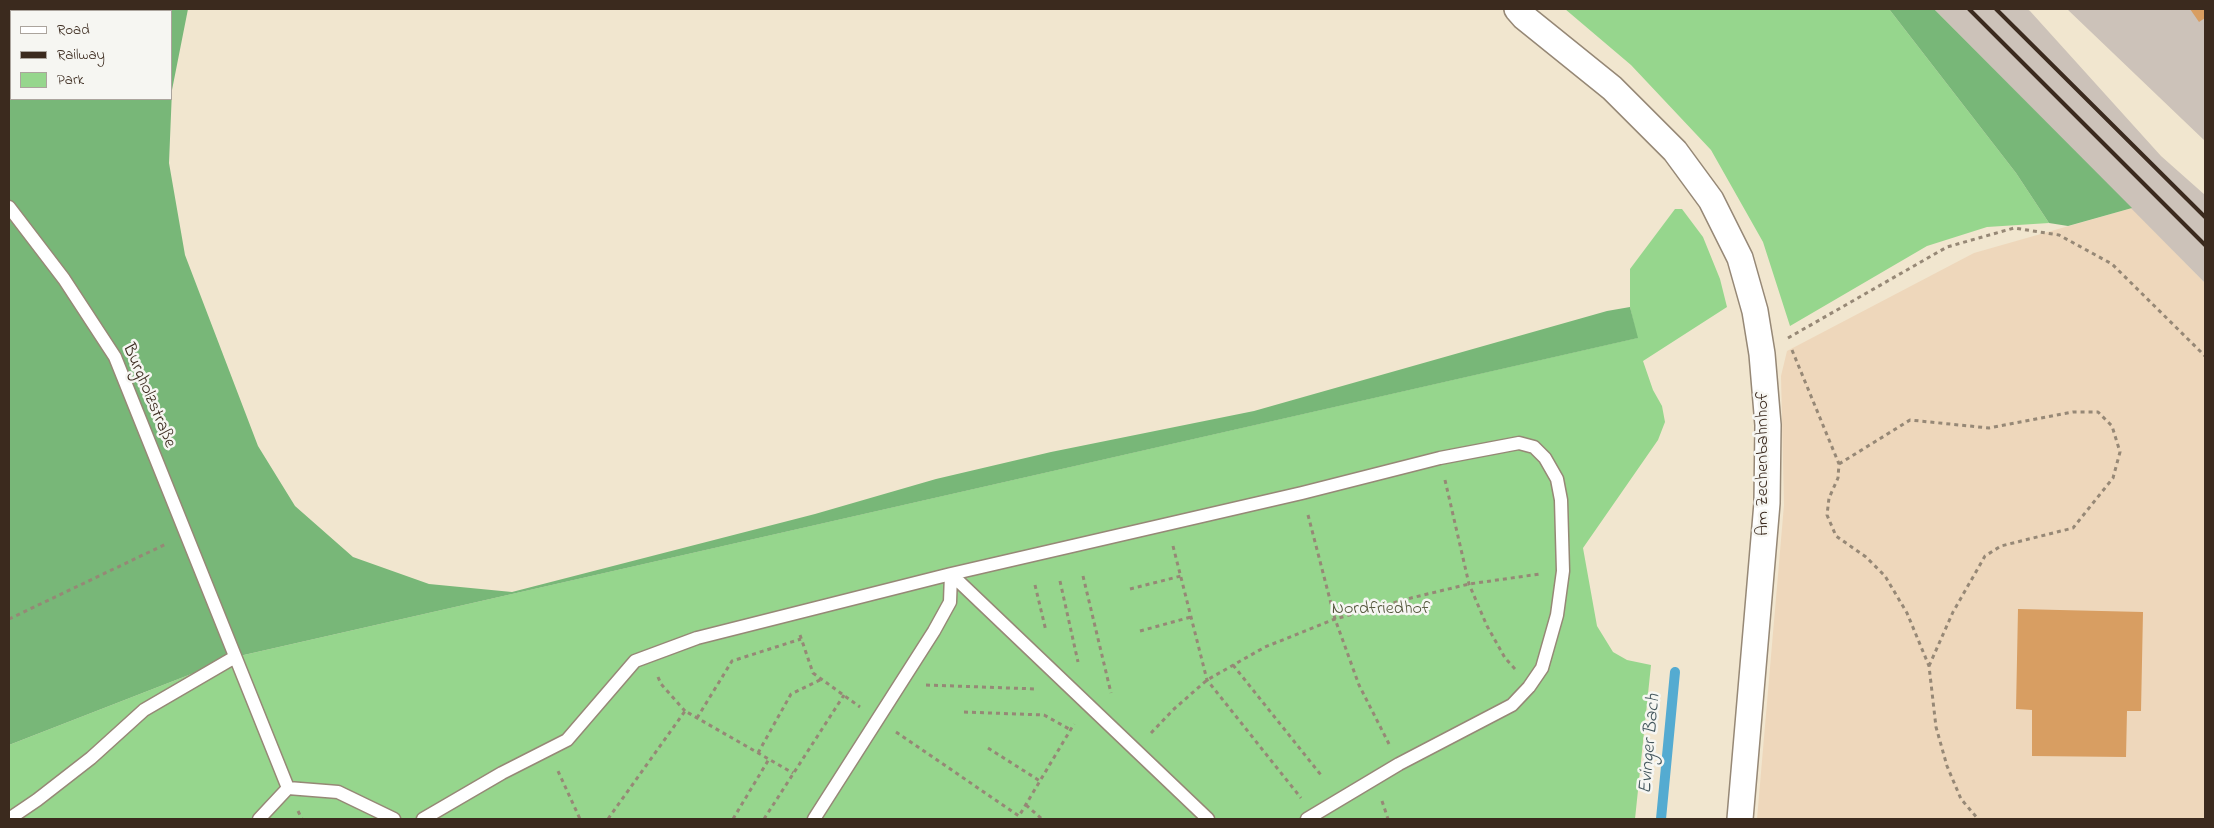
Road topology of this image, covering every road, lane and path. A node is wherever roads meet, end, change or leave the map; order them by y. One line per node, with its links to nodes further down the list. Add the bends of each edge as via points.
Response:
1 (1516, 12): 4 (street, Am Zechenbahnhof, via 1612,88 1675,151 1711,200 1740,258 1755,311)
2 (9, 207): 10 (lane, Burgholzstraße, via 64,279 114,357)
3 (1788, 338): 4 (path); 5 (path, via 1947,247 2014,228 2059,235 2112,264); 7 (path)
4 (1762, 354): 63 (street, Am Zechenbahnhof, via 1768,425 1767,503)
5 (2205, 356)
6 (1440, 458): 8 (lane); 11 (lane, via 1520,443 1534,447 1545,458 1561,493); 16 (path)
7 (1839, 464): 26 (path, via 1827,516 1836,536 1866,557 1885,576 1907,613); 26 (path, via 1910,420 1989,428 2073,412 2098,412 2112,426 2120,452 2113,478 2073,528 2002,546 1985,556 1953,612)
8 (1302, 493): 9 (lane); 20 (path)
9 (1168, 524): 12 (lane); 14 (path)
10 (187, 534): 19 (path); 24 (lane, Burgholzstraße)
11 (1563, 570): 16 (path); 30 (lane, via 1549,647 1542,668)
12 (951, 574): 23 (lane, via 696,638); 29 (lane, via 950,602); 31 (lane)
13 (1083, 576): 38 (path)
14 (1181, 576): 17 (path); 18 (path)
15 (1060, 581): 33 (path)
16 (1469, 584): 20 (path); 30 (path, via 1505,658)
17 (1130, 589)
18 (1192, 618): 21 (path); 28 (path)
19 (9, 619)
20 (1335, 619): 25 (path, via 1265,647); 44 (path, via 1359,685)
21 (1140, 631)
22 (801, 639): 36 (path, via 732,661)
23 (647, 656): 34 (path, via 661,684); 40 (lane, via 634,661 567,740)
24 (235, 657): 48 (lane, Burgholzstraße); 52 (lane, via 144,710 91,758)
25 (1233, 665): 28 (path); 46 (path)
26 (1929, 666): 64 (path, via 1936,727 1947,766 1961,799)
27 (822, 679): 42 (path, via 791,694)
28 (1207, 680): 41 (path, via 1174,709); 51 (path)
29 (900, 684): 31 (path); 60 (lane)
30 (1529, 687): 44 (lane, via 1512,705)
31 (1073, 690): 33 (lane)
32 (844, 695): 45 (path)
33 (1087, 703): 37 (path); 38 (lane)
34 (685, 711): 36 (path); 57 (path)
35 (964, 712): 37 (path, via 1044,715)
36 (697, 718): 42 (path)
37 (1070, 730): 47 (path)
38 (1121, 736): 41 (lane)
39 (988, 748): 47 (path)
40 (548, 750): 55 (lane); 56 (path)
41 (1136, 750): 62 (lane)
42 (758, 753): 43 (path)
43 (769, 759): 45 (path); 58 (path)
44 (1399, 764): 51 (lane)
45 (793, 774): 59 (path)
46 (1321, 776)
47 (1040, 781): 49 (path)
48 (288, 788): 53 (lane); 54 (lane, via 338,792)
49 (1026, 805): 50 (path); 61 (path)
50 (1019, 816)
51 (1310, 817)
52 (9, 819)
53 (259, 819)
54 (394, 819)
55 (423, 819)
56 (580, 819)
57 (608, 819)
58 (732, 819)
59 (764, 819)
60 (814, 819)
61 (1042, 819)
62 (1208, 819)
63 (1740, 819)
64 (1978, 819)

